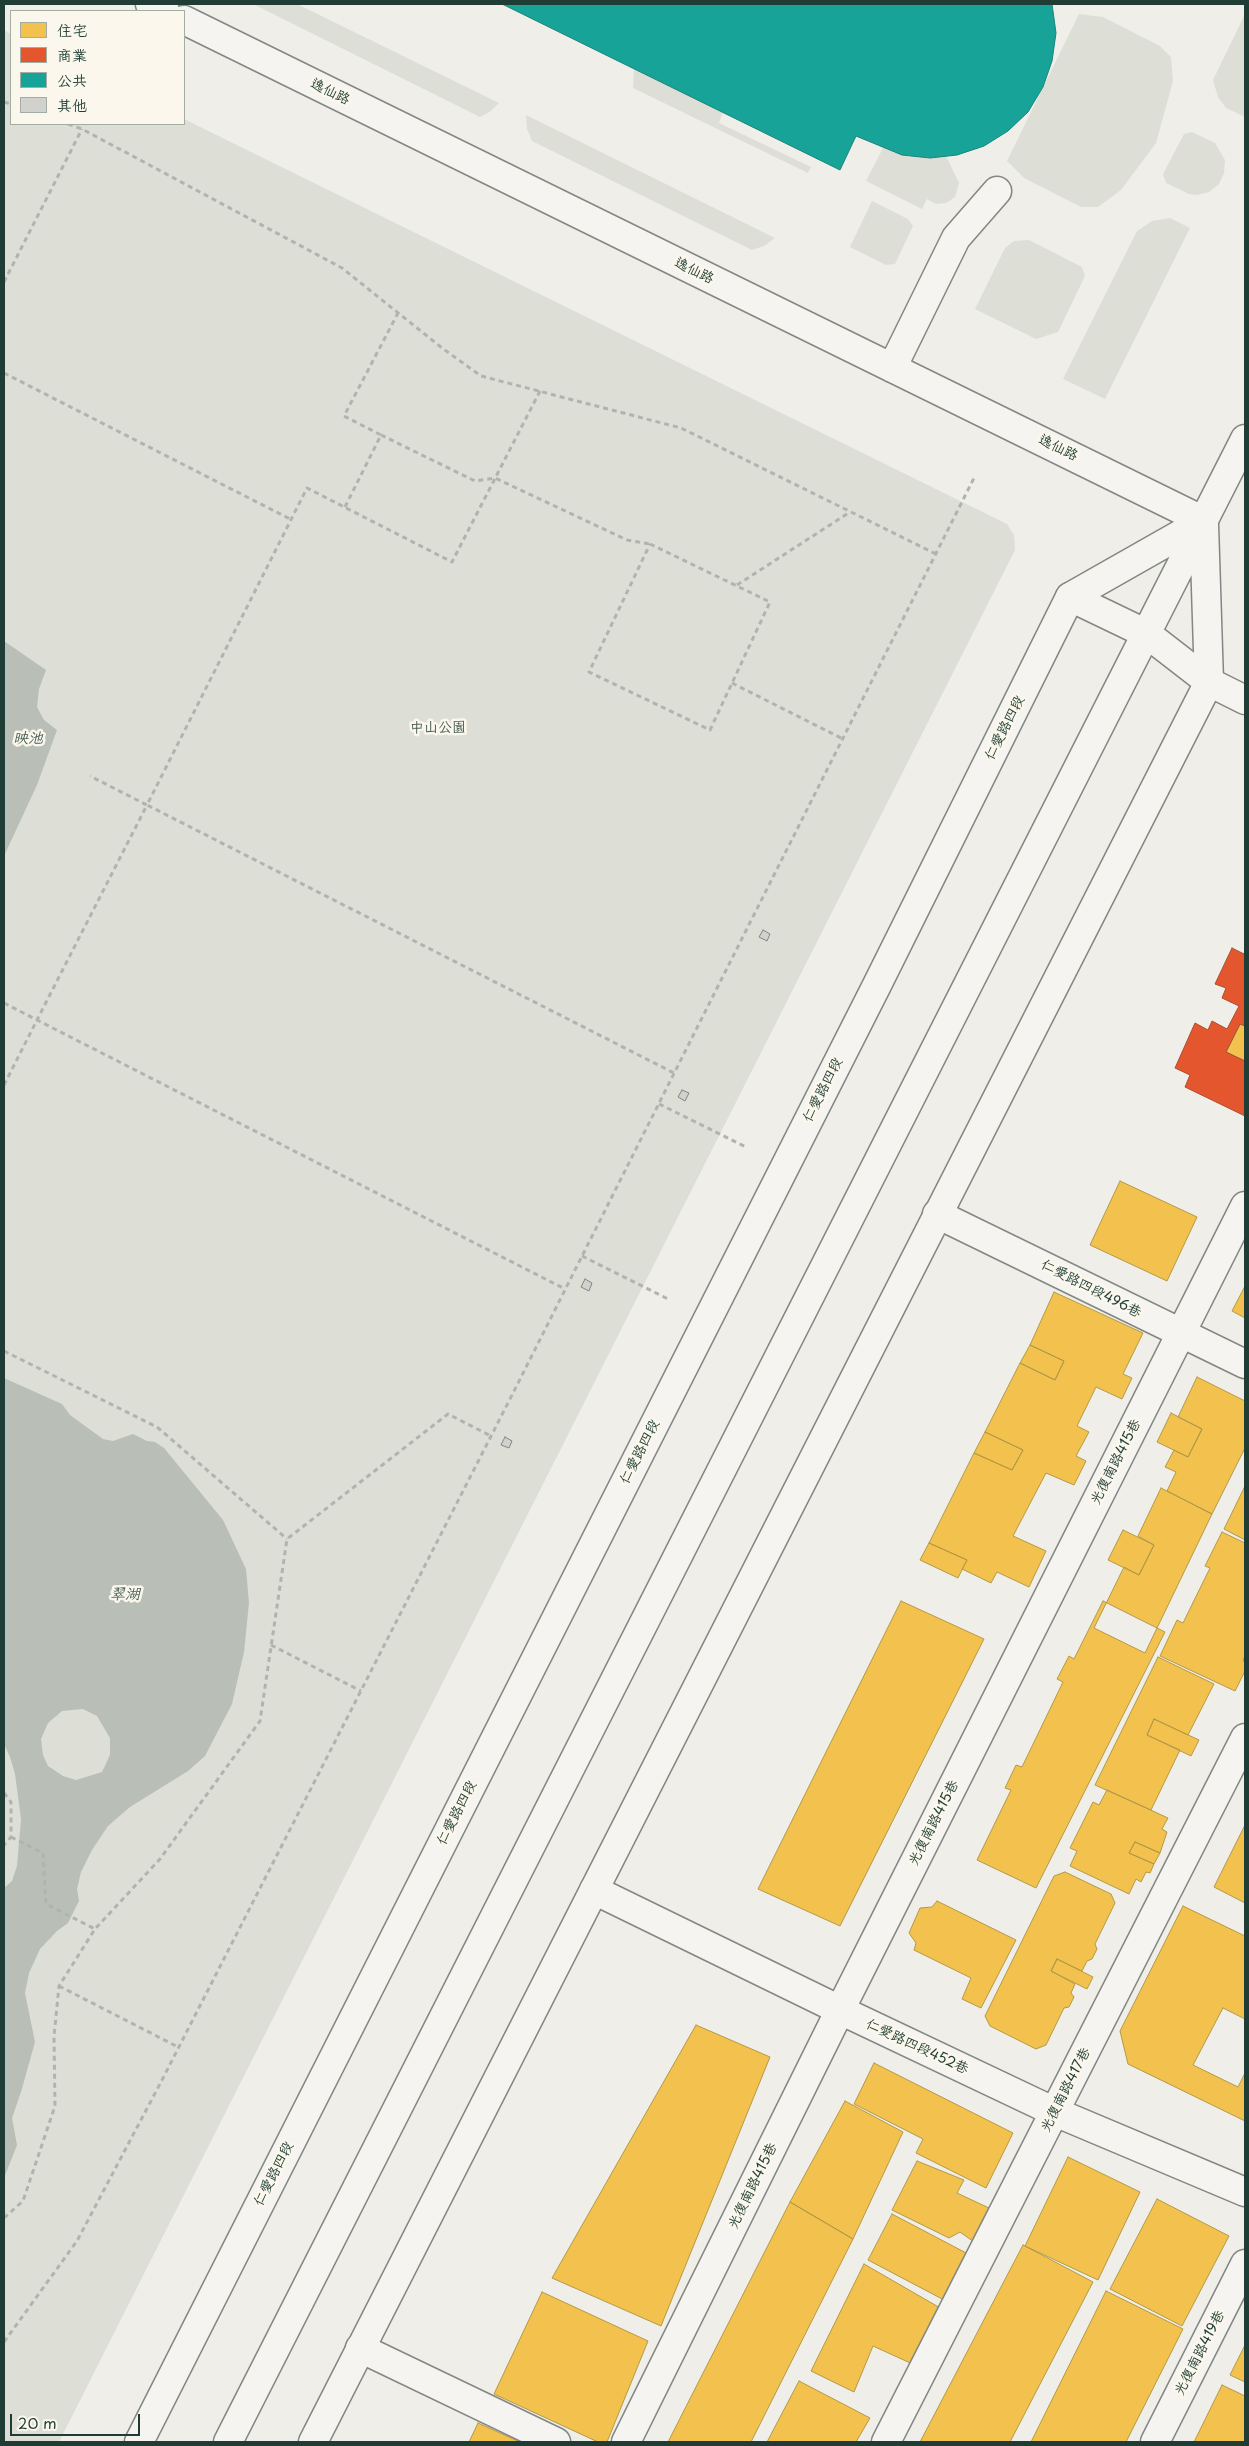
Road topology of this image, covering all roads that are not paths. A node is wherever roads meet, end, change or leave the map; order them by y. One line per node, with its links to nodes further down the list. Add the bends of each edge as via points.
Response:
1 (150, 4): 2 (main road)
2 (163, 10)
3 (185, 20): 5 (main road, 逸仙路)
4 (997, 191): 5 (main road, via 956,238)
5 (892, 368): 7 (main road, 逸仙路)
6 (1245, 439): 7 (main road)
7 (1204, 520): 8 (main road); 9 (main road); 10 (main road)
8 (1070, 597): 9 (main road); 23 (main road, 仁愛路四段)
9 (1147, 634): 10 (main road); 24 (main road)
10 (1209, 682): 11 (main road); 13 (main road)
11 (1245, 700)
12 (1245, 1206): 14 (main road, 光復南路415巷)
13 (937, 1214): 14 (main road, 仁愛路四段496巷); 17 (main road)
14 (1180, 1334): 15 (main road, 仁愛路四段496巷); 18 (main road, 光復南路415巷)
15 (1245, 1364)
16 (1245, 1738): 19 (main road, 光復南路417巷)
17 (594, 1890): 18 (main road, 仁愛路四段452巷); 22 (main road)
18 (840, 2010): 19 (main road, 仁愛路四段452巷); 27 (main road, 光復南路415巷)
19 (1055, 2112): 20 (main road, 仁愛路四段452巷); 28 (main road, 光復南路417巷)
20 (1245, 2192)
21 (1245, 2264): 29 (main road, 光復南路419巷)
22 (360, 2348): 25 (main road); 26 (main road)
23 (139, 2442)
24 (228, 2442)
25 (313, 2442)
26 (556, 2442)
27 (626, 2442)
28 (886, 2442)
29 (1154, 2442)

